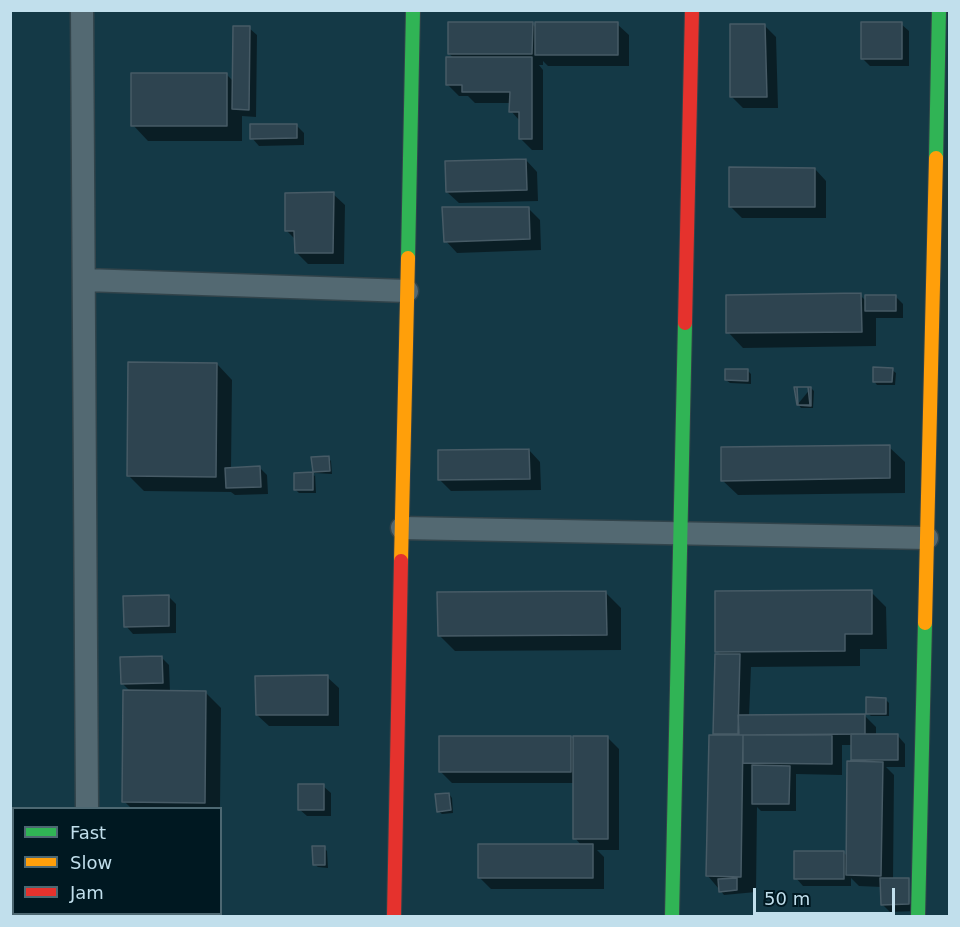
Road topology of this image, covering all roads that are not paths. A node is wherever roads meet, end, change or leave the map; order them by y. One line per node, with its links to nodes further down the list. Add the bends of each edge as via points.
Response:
1 (82, 10): 5 (street)
2 (413, 10): 6 (street)
3 (692, 10): 8 (street)
4 (939, 10): 9 (street)
5 (85, 280): 6 (street); 10 (street)
6 (407, 291): 7 (street)
7 (402, 528): 8 (street); 11 (street)
8 (680, 533): 9 (street); 12 (street)
9 (927, 538): 13 (street)
10 (87, 807)
11 (393, 916)
12 (672, 916)
13 (918, 916)

